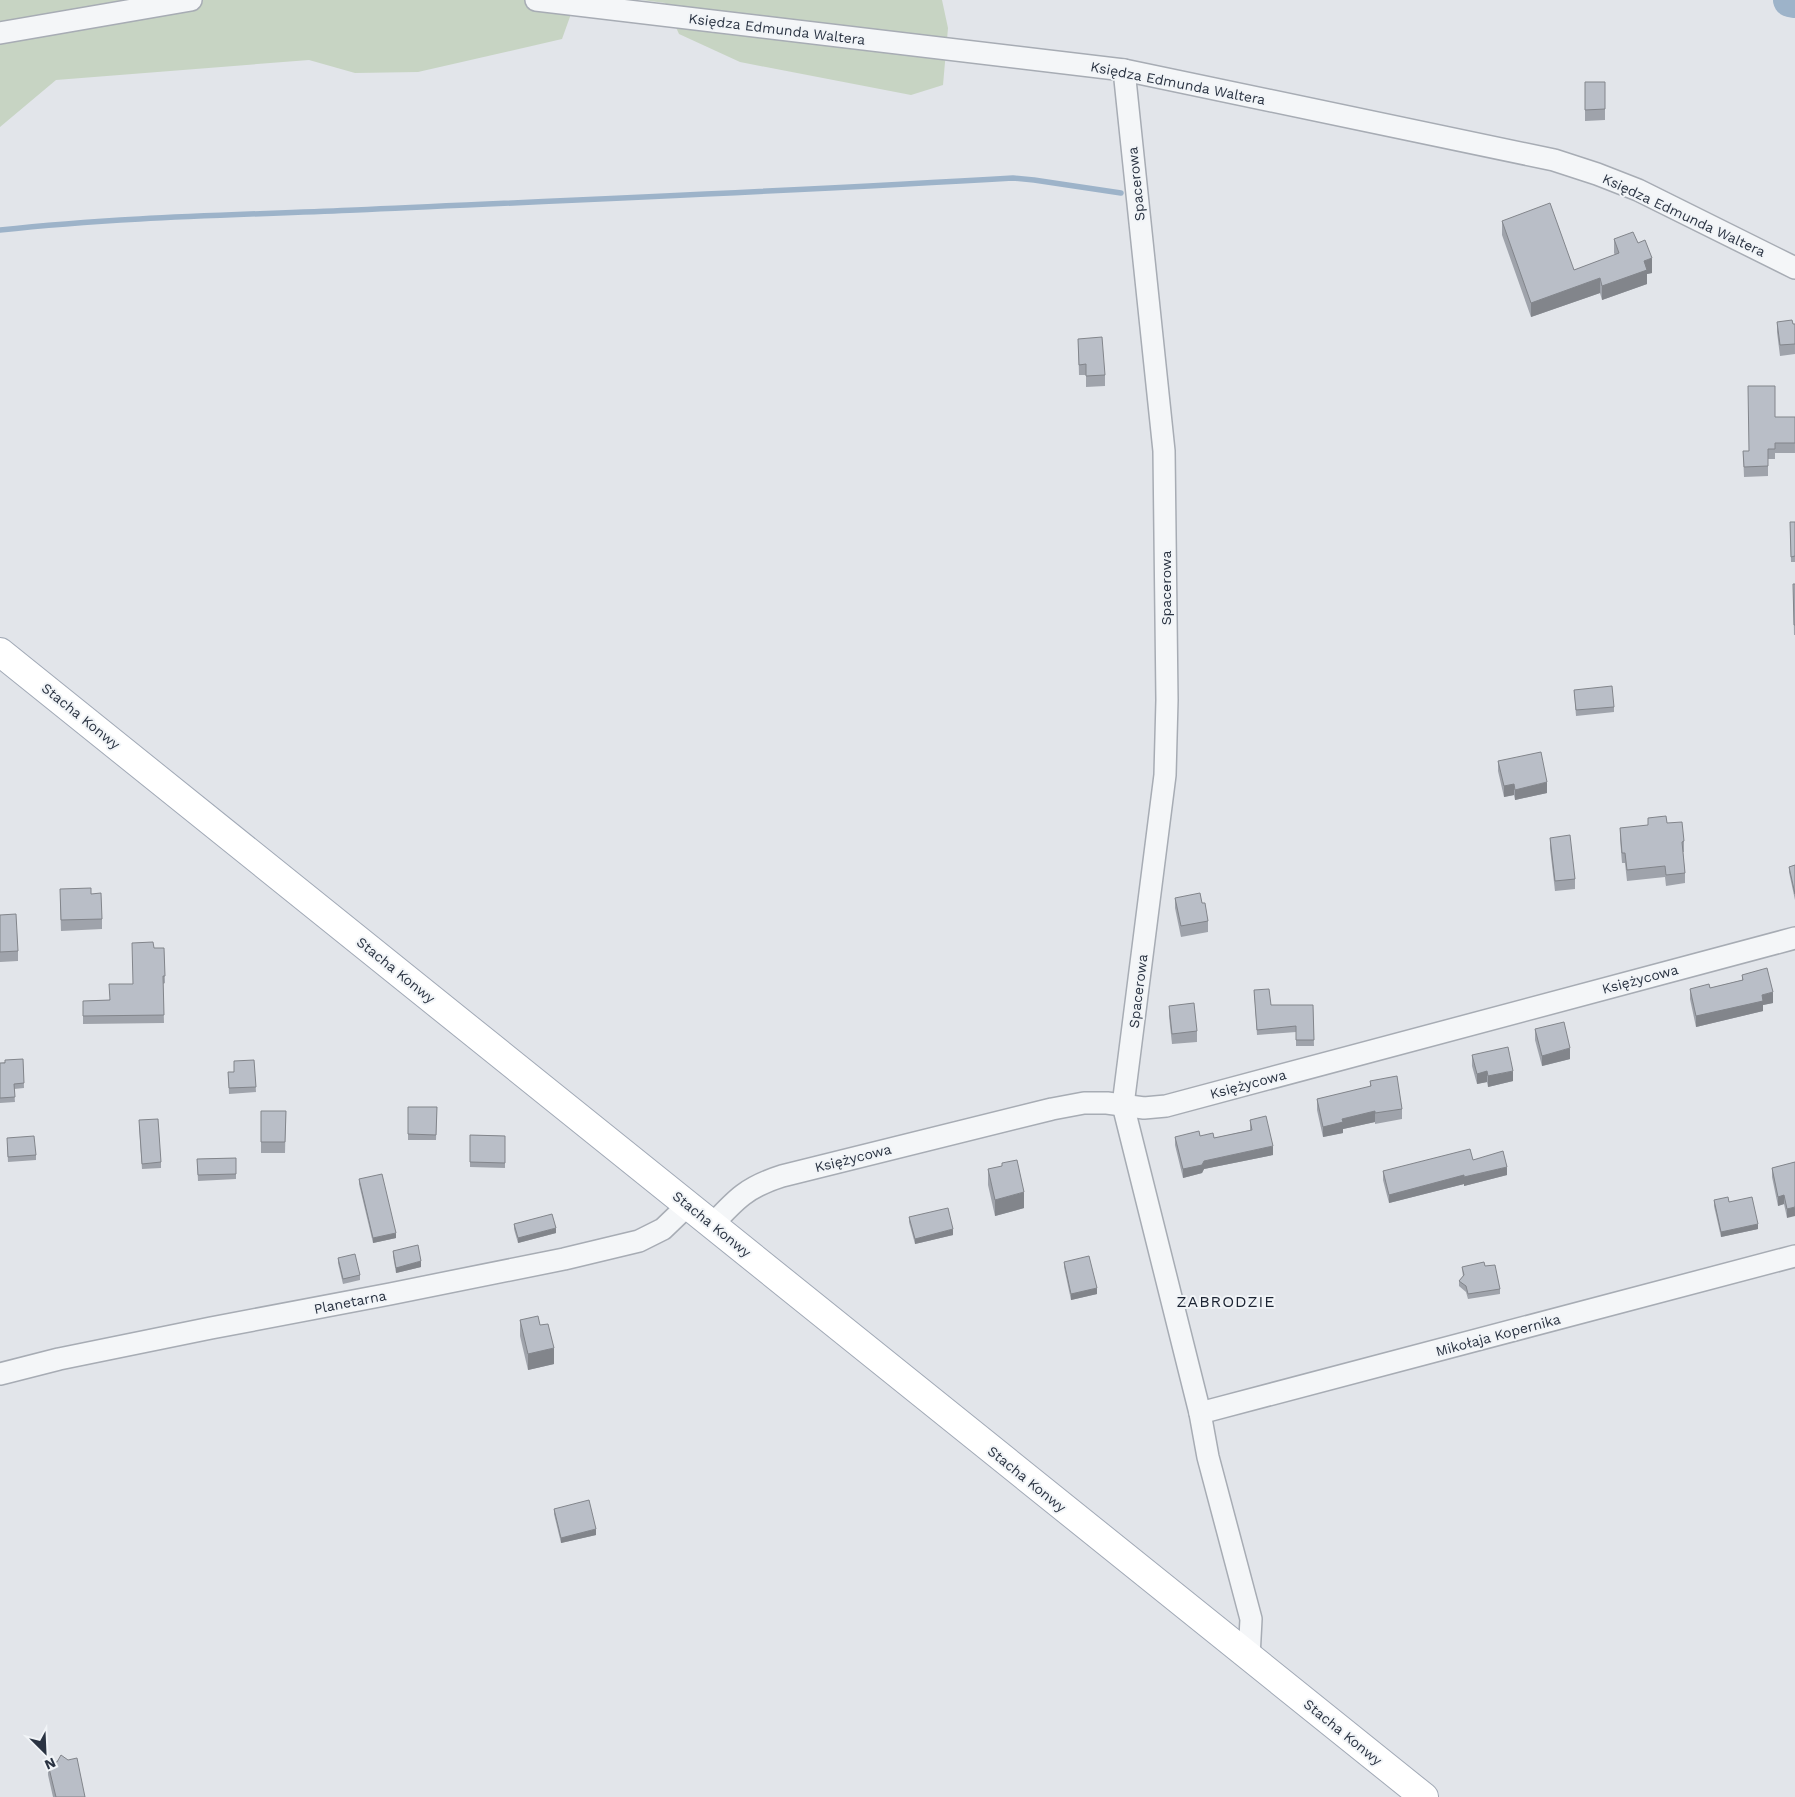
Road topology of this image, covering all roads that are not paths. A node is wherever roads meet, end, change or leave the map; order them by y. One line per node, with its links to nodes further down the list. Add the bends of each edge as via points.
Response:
1 (191, 0): 3 (street)
2 (536, 0): 4 (street, Księdza Edmunda Waltera)
3 (0, 32)
4 (1124, 70): 5 (street, Księdza Edmunda Waltera, via 1554,160 1638,190); 8 (street, Spacerowa, via 1164,451 1167,700 1165,776)
5 (1795, 268)
6 (0, 652): 9 (main road, Stacha Konwy)
7 (1795, 939): 8 (street, Księżycowa, via 1166,1106 1144,1108)
8 (1123, 1105): 10 (street, Księżycowa, via 1084,1104 1052,1109 782,1176 753,1186); 13 (street)
9 (688, 1204): 10 (main road, Stacha Konwy); 12 (street, Planetarna, via 663,1230 612,1248 59,1359)
10 (712, 1225): 14 (main road, Stacha Konwy)
11 (1795, 1256): 13 (street, Mikołaja Kopernika)
12 (0, 1374)
13 (1200, 1414): 14 (street, via 1208,1457 1251,1618)
14 (1249, 1657): 15 (main road, Stacha Konwy)
15 (1424, 1797)

